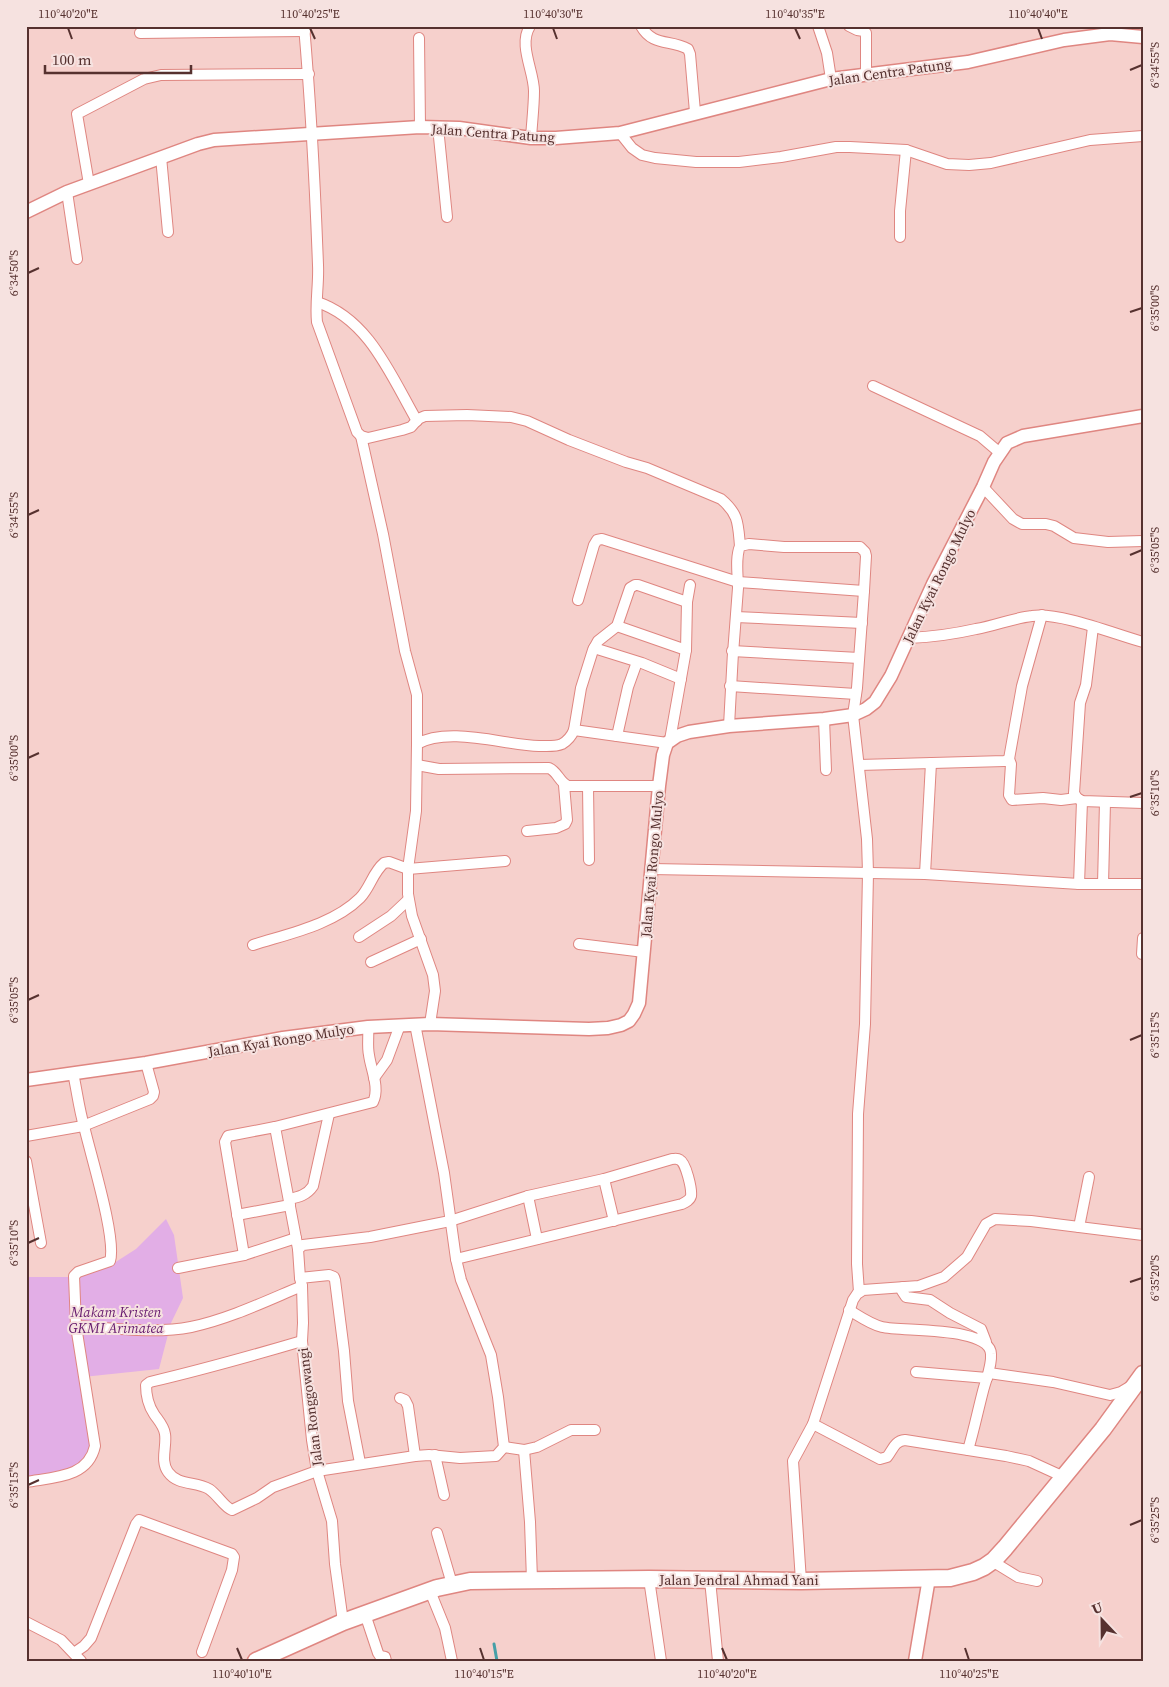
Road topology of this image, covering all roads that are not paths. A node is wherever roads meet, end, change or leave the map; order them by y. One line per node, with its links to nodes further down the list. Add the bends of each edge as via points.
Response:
1 (530, 26): 19 (street, via 526,34 526,50 534,90)
2 (641, 26): 13 (street, via 658,41 688,49)
3 (818, 26): 12 (street)
4 (849, 26): 11 (street, via 866,33)
5 (305, 28): 7 (street); 10 (street)
6 (1110, 30): 8 (street, Jalan Centra Patung); 11 (street, Jalan Centra Patung, via 968,62)
7 (140, 33)
8 (1143, 37)
9 (418, 38): 14 (street)
10 (309, 74): 17 (street); 22 (street, via 161,75 137,82 77,114)
11 (866, 74): 12 (street, Jalan Centra Patung)
12 (831, 79): 13 (street, Jalan Centra Patung)
13 (695, 112): 16 (street, Jalan Centra Patung)
14 (420, 127): 15 (street, Jalan Centra Patung); 17 (street, Jalan Centra Patung)
15 (438, 127): 19 (street, Jalan Centra Patung); 25 (street)
16 (620, 133): 19 (street, Jalan Centra Patung); 20 (street, via 642,155 696,162 739,162 836,147)
17 (312, 134): 21 (street, Jalan Centra Patung, via 214,140); 29 (street, via 319,279)
18 (1143, 136): 20 (street, via 1090,140 969,165 947,164)
19 (531, 138)
20 (906, 150): 27 (street)
21 (160, 157): 22 (street, Jalan Centra Patung); 26 (street)
22 (89, 184): 23 (street, Jalan Centra Patung)
23 (67, 192): 24 (street, Jalan Centra Patung); 28 (street)
24 (26, 212)
25 (447, 217)
26 (168, 232)
27 (900, 238)
28 (77, 259)
29 (317, 302): 32 (street, via 342,314 362,331); 33 (street, via 317,322 353,426)
30 (873, 386): 34 (street, via 980,436)
31 (1143, 416): 34 (street, Jalan Kyai Rongo Mulyo, via 1022,436 1007,443)
32 (417, 421): 33 (street, via 402,430 368,438); 37 (street, via 425,416 467,414 527,420 576,443 722,499 736,517)
33 (361, 436): 64 (street, via 417,695)
34 (1000, 452): 35 (street, Jalan Kyai Rongo Mulyo)
35 (983, 487): 36 (street, via 1013,519 1022,524 1054,526 1074,538); 48 (street, Jalan Kyai Rongo Mulyo)
36 (1143, 542)
37 (740, 546): 38 (street); 40 (street, via 860,547 866,556)
38 (738, 582): 40 (street); 41 (street, via 602,538 594,545); 44 (street)
39 (690, 585): 42 (street)
40 (864, 591): 45 (street)
41 (578, 600)
42 (687, 602): 46 (street, via 635,585 630,588); 51 (street)
43 (1042, 615): 47 (street); 48 (street, via 976,630); 65 (street, via 1022,686)
44 (736, 617): 45 (street); 52 (street)
45 (862, 623): 53 (street)
46 (617, 626): 50 (street); 51 (street)
47 (1093, 627): 49 (street); 73 (street, via 1086,685 1080,702 1073,788)
48 (909, 638): 58 (street, Jalan Kyai Rongo Mulyo, via 881,694 866,709)
49 (1143, 642)
50 (594, 648): 54 (street); 61 (street, via 581,688)
51 (686, 650): 55 (street)
52 (732, 651): 53 (street); 56 (street)
53 (860, 658): 57 (street)
54 (637, 662): 55 (street); 62 (street)
55 (681, 679): 63 (street)
56 (730, 686): 57 (street); 60 (street)
57 (856, 694): 58 (street)
58 (853, 715): 59 (street, Jalan Kyai Rongo Mulyo); 68 (street)
59 (824, 719): 60 (street, Jalan Kyai Rongo Mulyo); 69 (street)
60 (729, 726): 63 (street, Jalan Kyai Rongo Mulyo, via 689,732)
61 (574, 730): 62 (street); 64 (street, via 562,744 554,746 478,738 428,739)
62 (618, 736): 63 (street)
63 (669, 742): 72 (street, Jalan Kyai Rongo Mulyo, via 663,755)
64 (417, 744): 67 (street)
65 (1009, 759): 66 (street); 73 (street, via 1012,800)
66 (931, 763): 68 (street); 82 (street)
67 (417, 765): 70 (street, via 439,769 549,768); 79 (street, via 416,811)
68 (859, 765): 81 (street)
69 (826, 770)
70 (564, 784): 71 (street); 76 (street, via 565,824)
71 (588, 786): 72 (street); 77 (street)
72 (659, 786): 80 (street, Jalan Kyai Rongo Mulyo)
73 (1079, 800): 74 (street); 83 (street)
74 (1106, 802): 75 (street); 84 (street)
75 (1143, 803)
76 (527, 831)
77 (589, 860)
78 (505, 861): 79 (street)
79 (408, 869): 86 (street); 91 (street, via 384,863 359,899 333,917 312,927)
80 (650, 869): 81 (street); 92 (street, Jalan Kyai Rongo Mulyo)
81 (868, 873): 82 (street); 125 (street, via 865,1024 858,1114)
82 (924, 874): 83 (street)
83 (1079, 884): 84 (street)
84 (1103, 884): 85 (street)
85 (1143, 884)
86 (408, 900): 87 (street, via 391,916); 89 (street)
87 (359, 937)
88 (1143, 938): 93 (street)
89 (421, 939): 94 (street); 96 (street, via 435,991)
90 (579, 944): 92 (street)
91 (253, 945)
92 (644, 952): 96 (street, Jalan Kyai Rongo Mulyo, via 639,1003 634,1014 621,1026)
93 (1142, 954)
94 (371, 962)
95 (415, 1024): 96 (street, Jalan Kyai Rongo Mulyo); 97 (street, Jalan Kyai Rongo Mulyo); 114 (street)
96 (430, 1024)
97 (400, 1025): 98 (street, Jalan Kyai Rongo Mulyo); 101 (street, via 390,1054)
98 (368, 1027): 99 (street, Jalan Kyai Rongo Mulyo, via 282,1038); 101 (street, via 368,1052)
99 (146, 1063): 100 (street, Jalan Kyai Rongo Mulyo); 104 (street, via 154,1092 152,1098)
100 (73, 1073): 102 (street, Jalan Kyai Rongo Mulyo); 104 (street)
101 (374, 1078): 103 (street, via 376,1094 373,1102)
102 (26, 1080)
103 (329, 1114): 105 (street); 111 (street, via 312,1186 309,1192)
104 (83, 1126): 106 (street); 127 (street, via 108,1225 112,1254 110,1261 75,1274)
105 (276, 1127): 111 (street, Jalan Ronggowangi); 112 (street, via 234,1134 226,1139 225,1150)
106 (26, 1136)
107 (26, 1161): 118 (street)
108 (1089, 1177): 115 (street)
109 (604, 1179): 110 (street); 113 (street); 113 (street, via 676,1159 683,1162 689,1178 691,1194 686,1202)
110 (528, 1196): 114 (street); 117 (street)
111 (289, 1202): 112 (street); 119 (street, Jalan Ronggowangi)
112 (237, 1215): 120 (street)
113 (614, 1220): 117 (street)
114 (450, 1221): 119 (street, via 370,1237); 121 (street)
115 (1079, 1227): 116 (street); 124 (street, via 995,1219 986,1224 967,1257 950,1273 926,1284)
116 (1143, 1235)
117 (537, 1239): 121 (street)
118 (41, 1244)
119 (297, 1244): 120 (street); 123 (street, Jalan Ronggowangi)
120 (244, 1255): 122 (street)
121 (456, 1259): 136 (street, via 491,1355)
122 (178, 1268)
123 (301, 1282): 127 (street, via 240,1312 190,1327 163,1330); 128 (street, Jalan Ronggowangi); 141 (street, via 329,1275 335,1280 348,1401)
124 (903, 1287): 125 (street); 129 (street, via 906,1297 930,1300 981,1329)
125 (859, 1292): 126 (street)
126 (849, 1310): 129 (street, via 882,1327 925,1329); 134 (street)
127 (76, 1326): 144 (street, via 95,1446 92,1456 86,1466 77,1471)
128 (302, 1341): 142 (street, Jalan Ronggowangi); 142 (street, via 150,1382 146,1387 148,1402 165,1434 168,1472 174,1479 209,1489 230,1509 257,1498 273,1487)
129 (986, 1342): 131 (street, via 991,1354)
130 (916, 1372): 131 (street)
131 (988, 1375): 132 (street, via 1053,1382 1110,1395 1121,1392); 138 (street)
132 (1141, 1378): 143 (highway, Jalan Jendral Ahmad Yani)
133 (400, 1398): 139 (street, via 408,1406)
134 (813, 1424): 138 (street, via 883,1460 900,1440); 152 (street, via 793,1461)
135 (594, 1430): 137 (street, via 571,1430)
136 (504, 1447): 137 (street); 140 (street, via 496,1456)
137 (524, 1450): 150 (street)
138 (968, 1450): 143 (street, via 1029,1462)
139 (416, 1456): 140 (street); 141 (street)
140 (436, 1456): 145 (street)
141 (360, 1464): 142 (street)
142 (317, 1471): 158 (street, Jalan Ronggowangi, via 332,1521)
143 (1064, 1477): 147 (highway, Jalan Jendral Ahmad Yani)
144 (26, 1482)
145 (444, 1495)
146 (437, 1533): 154 (street)
147 (992, 1561): 148 (highway, Jalan Jendral Ahmad Yani, via 968,1574); 153 (street, via 1018,1577)
148 (930, 1578): 152 (highway, Jalan Jendral Ahmad Yani); 166 (street)
149 (649, 1579): 150 (highway, Jalan Jendral Ahmad Yani); 151 (highway, Jalan Jendral Ahmad Yani); 164 (street)
150 (532, 1580): 154 (highway, Jalan Jendral Ahmad Yani)
151 (710, 1580): 152 (highway, Jalan Jendral Ahmad Yani); 165 (street)
152 (801, 1581)
153 (1037, 1581)
154 (452, 1584): 155 (highway, Jalan Jendral Ahmad Yani)
155 (430, 1590): 156 (highway, Jalan Jendral Ahmad Yani); 163 (street, via 445,1628)
156 (365, 1614): 158 (highway, Jalan Jendral Ahmad Yani); 162 (street, via 378,1653)
157 (26, 1622): 160 (street, via 62,1640)
158 (343, 1622): 161 (highway, Jalan Jendral Ahmad Yani)
159 (202, 1652): 160 (street, via 234,1557 139,1520 90,1638)
160 (77, 1657)
161 (256, 1661)
162 (386, 1661)
163 (452, 1661)
164 (661, 1661)
165 (718, 1661)
166 (915, 1661)

